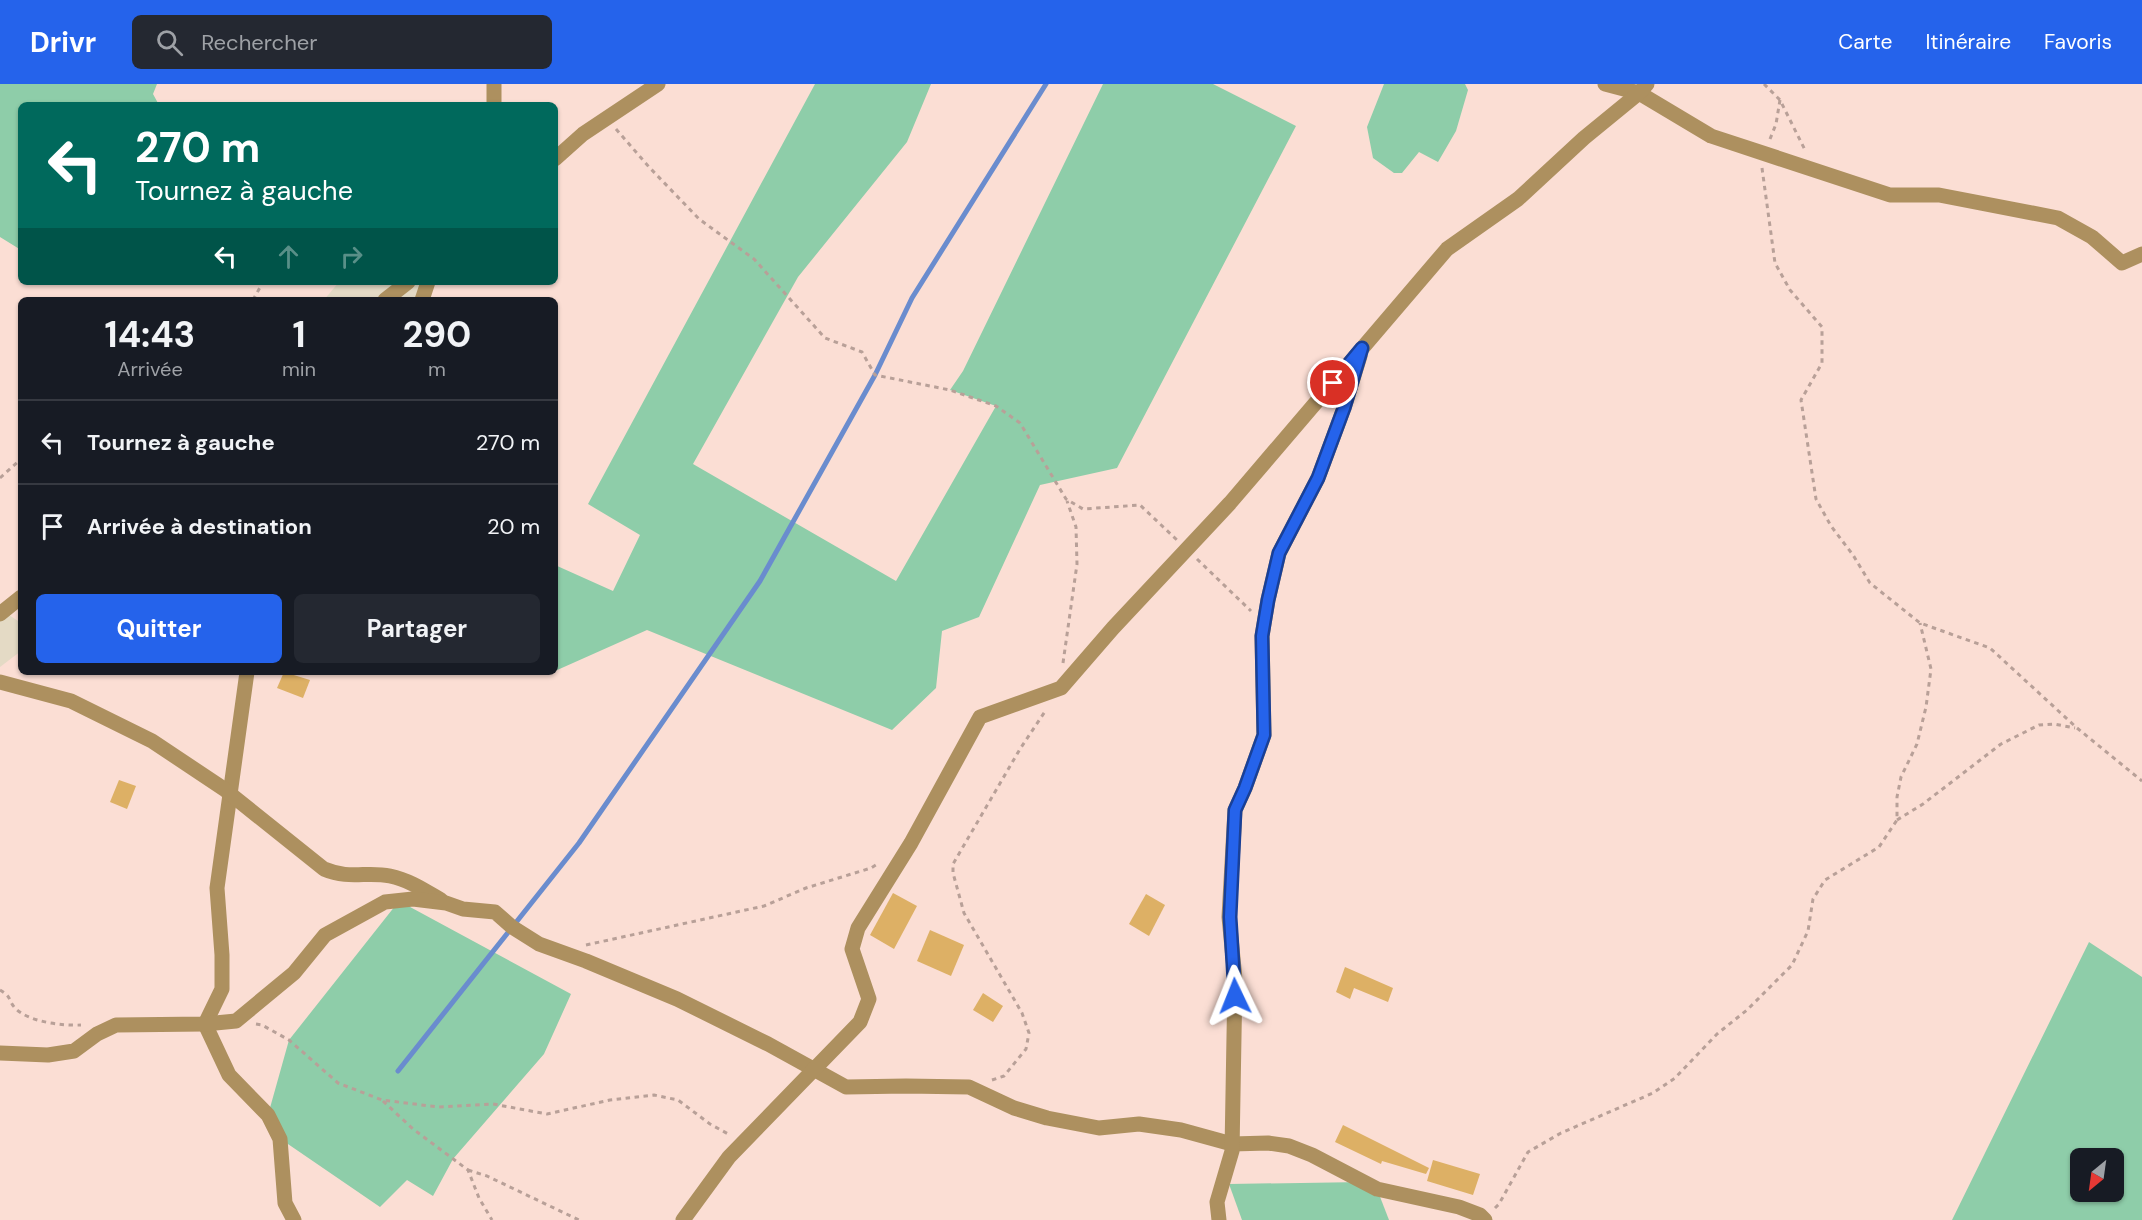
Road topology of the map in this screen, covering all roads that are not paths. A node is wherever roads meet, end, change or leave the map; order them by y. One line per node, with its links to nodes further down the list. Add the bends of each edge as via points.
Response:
1 (494, 84): 5 (street)
2 (658, 84): 6 (street, via 583,134)
3 (1605, 84): 4 (street)
4 (1643, 89): 7 (street, via 1711,136 1890,195 1939,195 2058,218 2092,237 2122,263); 10 (street, via 1518,199 1448,249)
5 (494, 102)
6 (558, 156)
7 (2142, 254)
8 (404, 285): 9 (street)
9 (389, 297)
10 (1362, 348): 19 (street, via 1230,503 1061,688 980,717 858,928 852,949 869,999 860,1022); 20 (street, via 1318,478 1279,553 1262,636 1264,735 1235,810 1230,917 1235,979)
11 (18, 599): 12 (street)
12 (0, 614)
13 (247, 675): 15 (street)
14 (0, 682): 15 (street, via 71,701 152,741)
15 (229, 793): 16 (street, via 324,869 338,875 388,875 414,884); 17 (street, via 217,888 222,989)
16 (446, 903): 17 (street, via 413,899 385,902 325,935 294,973 236,1021); 19 (street, via 495,912 538,944 677,999)
17 (205, 1024): 18 (street, via 116,1025 74,1051 48,1055); 22 (street, via 229,1075 268,1115 280,1139 285,1203)
18 (0, 1053)
19 (814, 1071): 20 (street, via 846,1087 969,1087 1047,1118 1099,1128 1138,1124 1181,1130); 23 (street, via 729,1157)
20 (1232, 1144): 21 (street, via 1289,1146 1377,1188 1460,1207); 24 (street, via 1217,1202)
21 (1483, 1218)
22 (294, 1220)
23 (683, 1220)
24 (1219, 1220)

